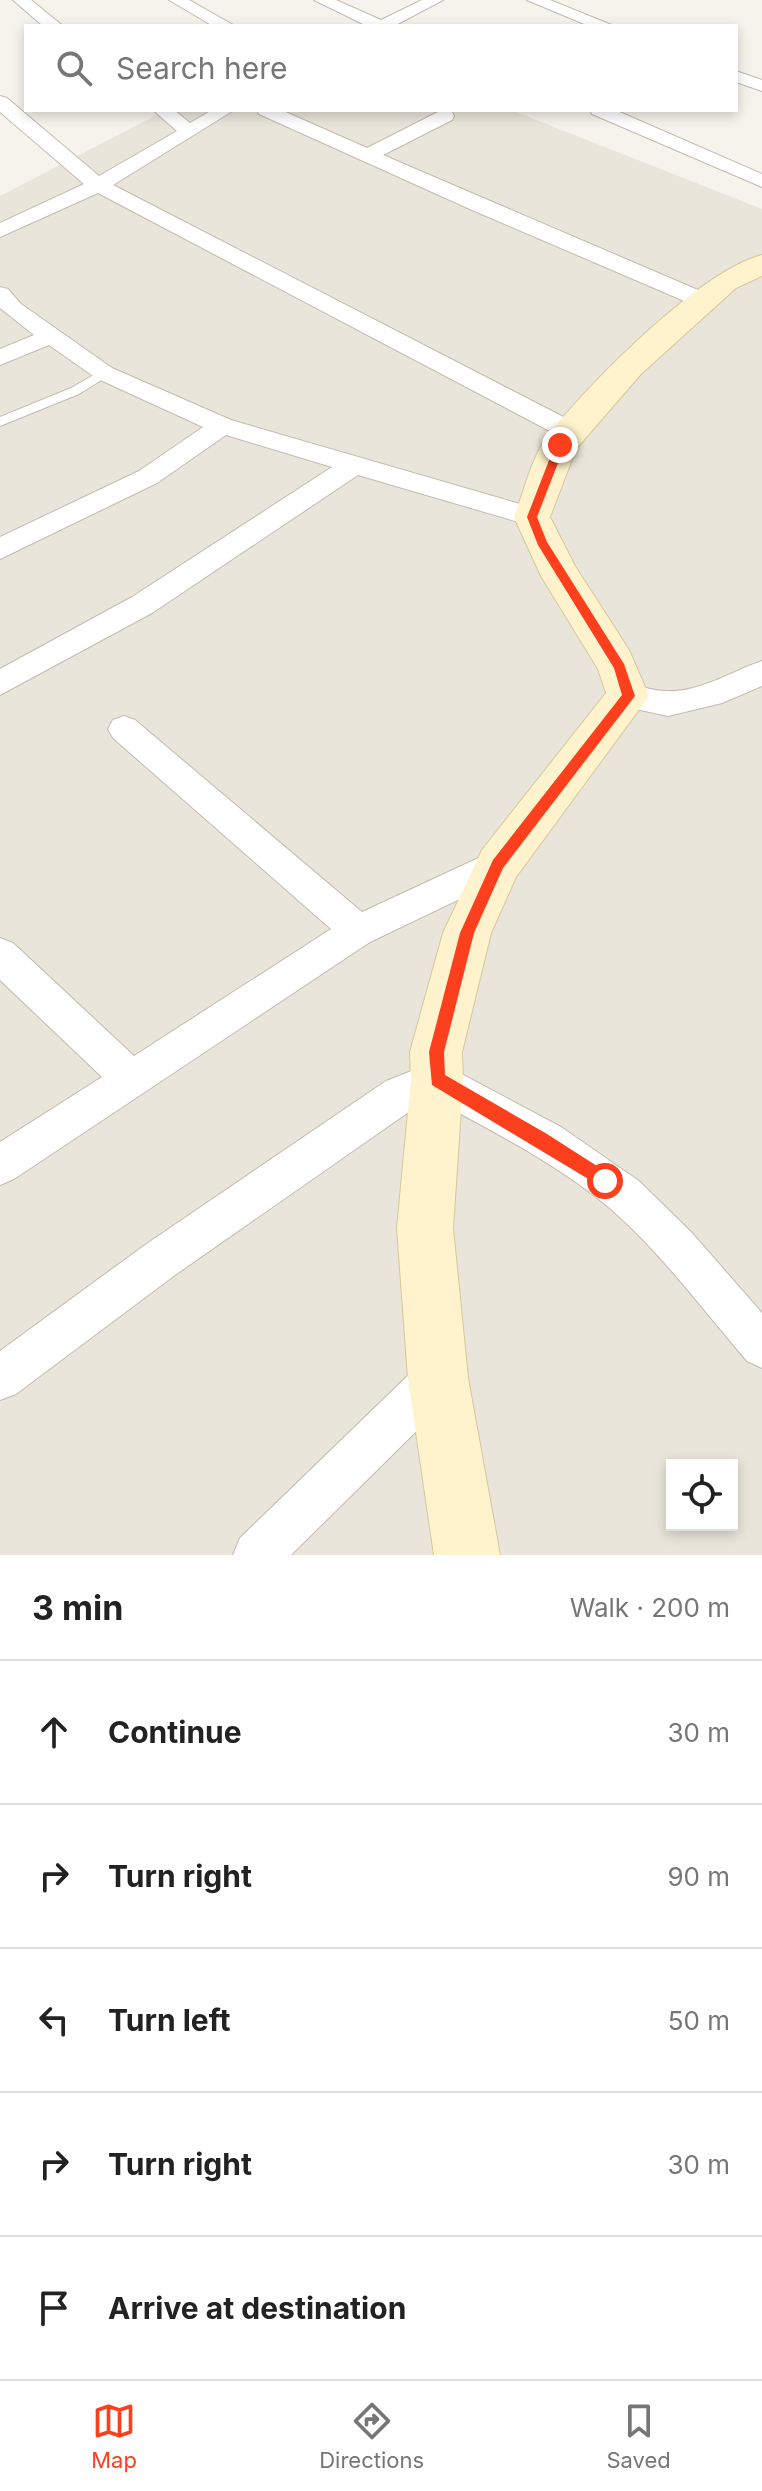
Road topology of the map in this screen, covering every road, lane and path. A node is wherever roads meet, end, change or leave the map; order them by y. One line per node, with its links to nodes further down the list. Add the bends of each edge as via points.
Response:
1 (21, 0): 6 (street)
2 (177, 0): 7 (street)
3 (322, 0): 8 (street)
4 (435, 0): 9 (street)
5 (535, 0): 10 (street)
6 (51, 24)
7 (222, 24)
8 (376, 24)
9 (385, 24)
10 (600, 24)
11 (738, 77): 12 (street)
12 (762, 86)
13 (0, 102): 22 (street)
14 (165, 112): 19 (street)
15 (222, 112): 19 (street)
16 (270, 112): 20 (street)
17 (613, 112): 21 (street)
18 (445, 116): 20 (street)
19 (189, 131): 22 (street)
20 (367, 156): 26 (street)
21 (762, 181)
22 (98, 185): 23 (street); 32 (street)
23 (0, 231)
24 (762, 264): 26 (main road, via 725,282)
25 (0, 294): 27 (street)
26 (704, 301): 32 (main road, via 629,367)
27 (51, 336): 28 (street); 29 (street)
28 (0, 358)
29 (104, 373): 30 (lane); 31 (street)
30 (0, 422)
31 (222, 426): 33 (street); 35 (street, via 148,477)
32 (572, 432): 34 (main road, via 560,445)
33 (353, 466): 34 (street); 37 (street, via 142,605)
34 (532, 517): 38 (main road, via 549,555 620,667)
35 (0, 549)
36 (762, 673): 38 (street, via 722,691 668,704)
37 (0, 683)
38 (628, 696): 40 (main road)
39 (124, 729): 41 (street)
40 (498, 864): 41 (street); 44 (main road, via 467,933 436,1052)
41 (358, 931): 43 (street)
42 (0, 955): 43 (street)
43 (132, 1079): 45 (street)
44 (437, 1080): 46 (street, via 541,1139 648,1216); 47 (street, via 387,1103); 48 (main road, via 425,1228)
45 (0, 1165)
46 (762, 1346)
47 (0, 1378)
48 (438, 1378): 49 (street); 50 (main road)
49 (257, 1555)
50 (467, 1555)

